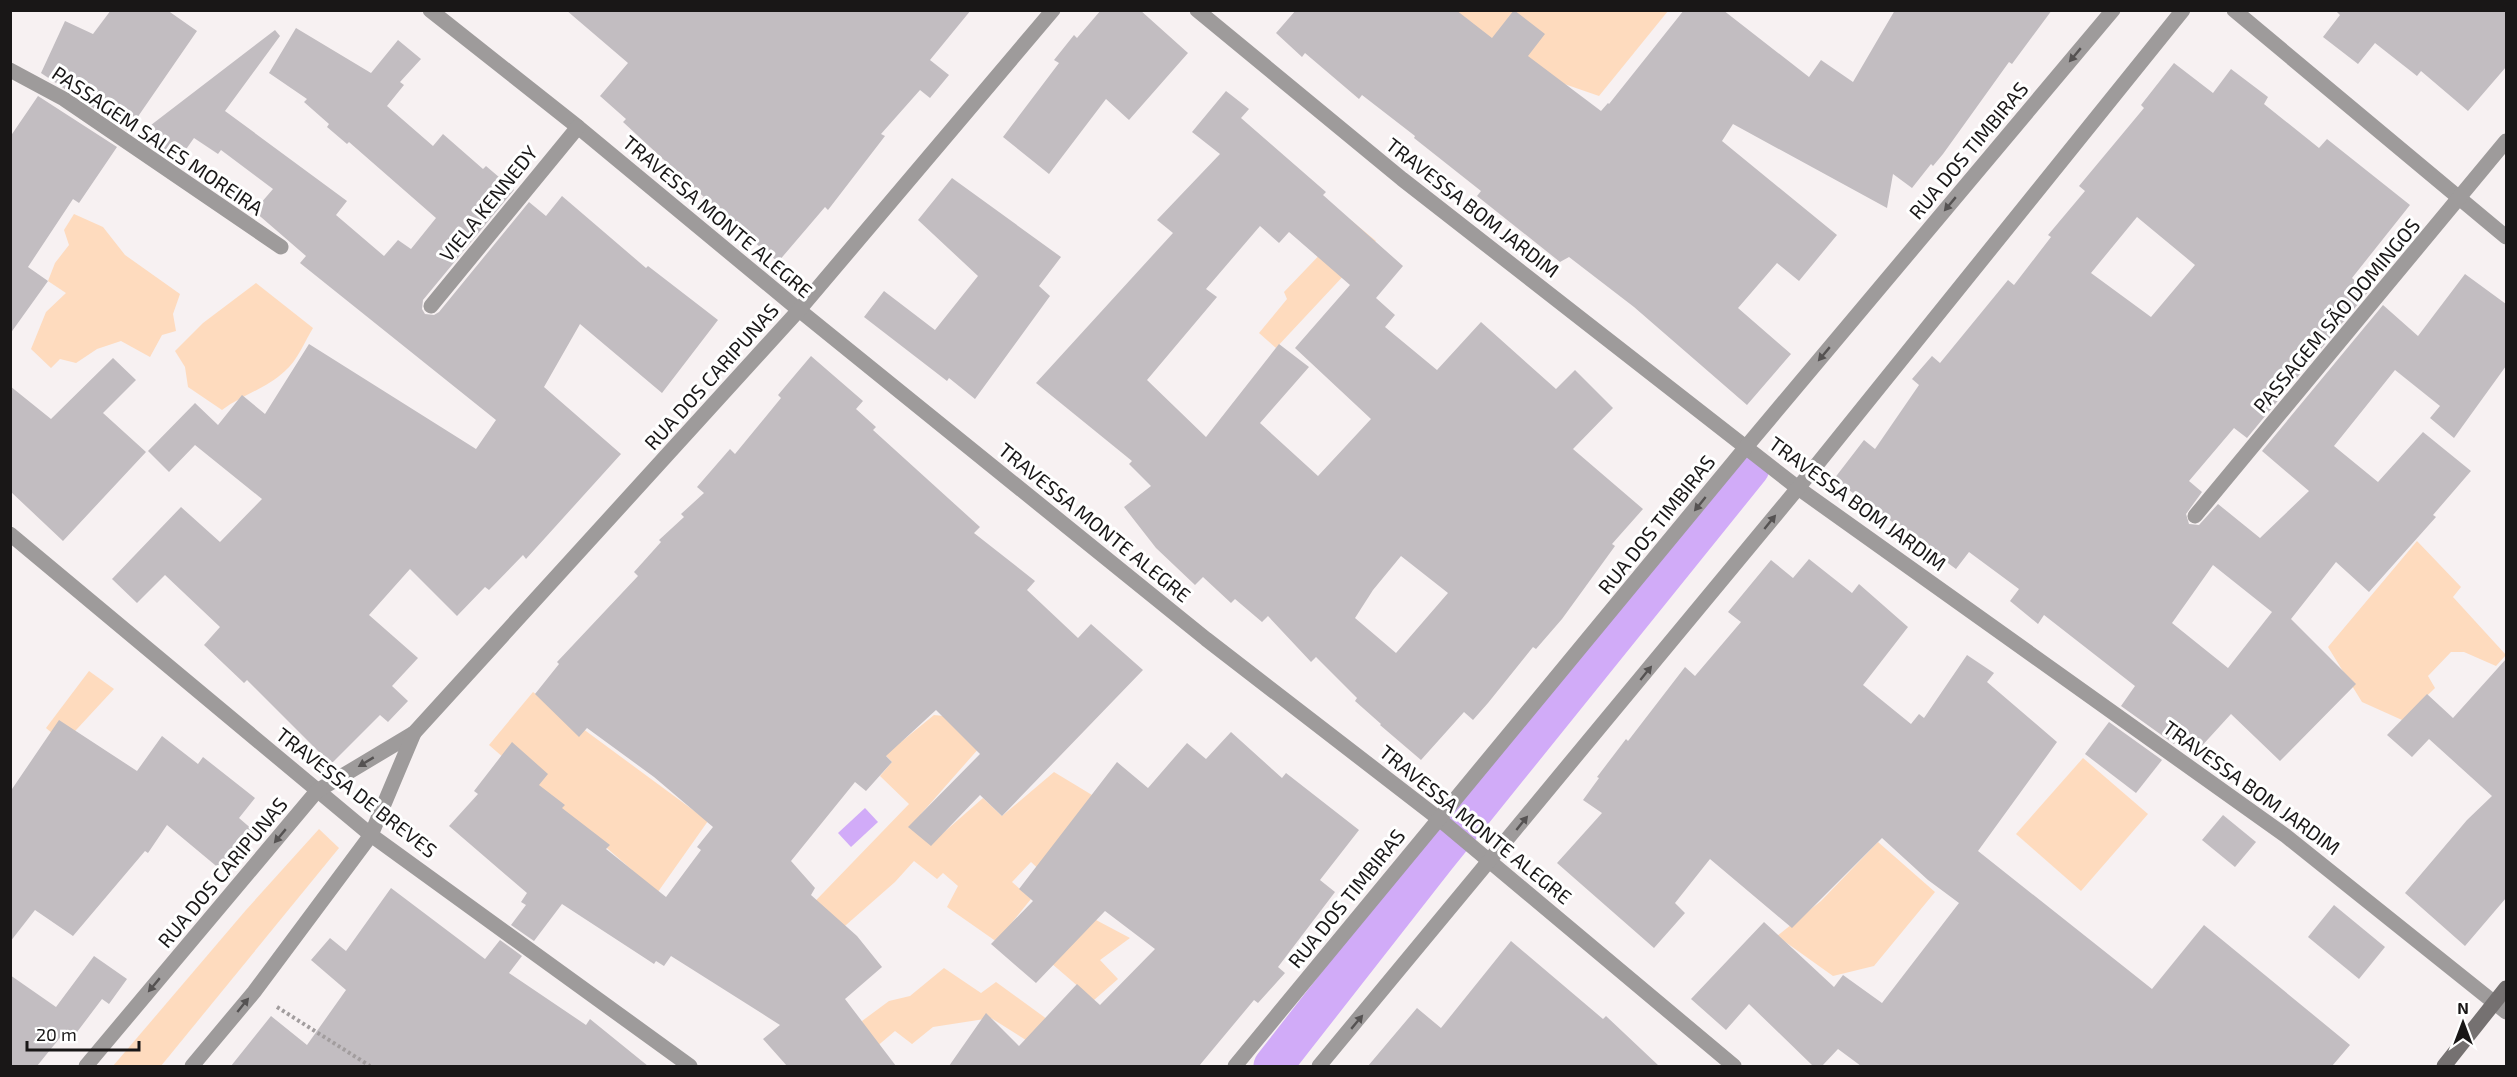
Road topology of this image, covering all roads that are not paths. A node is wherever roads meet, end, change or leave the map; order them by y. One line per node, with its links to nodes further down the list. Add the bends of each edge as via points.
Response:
1 (430, 10): 8 (street, TRAVESSA MONTE ALEGRE)
2 (1053, 10): 14 (street, RUA DOS CARIPUNAS)
3 (1197, 10): 15 (street, TRAVESSA BOM JARDIM, via 1402,179)
4 (2113, 10): 15 (street, RUA DOS TIMBIRAS, one-way to 15)
5 (2183, 10): 16 (street)
6 (2234, 10): 10 (street)
7 (10, 70): 12 (street, PASSAGEM SALES MOREIRA, via 64,99)
8 (578, 127): 13 (street, VIELA KENNEDY); 14 (street, TRAVESSA MONTE ALEGRE)
9 (2506, 141): 10 (street, PASSAGEM SÃO DOMINGOS)
10 (2461, 198): 11 (street); 17 (street, PASSAGEM SÃO DOMINGOS)
11 (2506, 237)
12 (281, 247)
13 (431, 306)
14 (799, 310): 19 (street, RUA DOS CARIPUNAS); 21 (street, TRAVESSA MONTE ALEGRE, via 1197,631)
15 (1746, 447): 16 (street, TRAVESSA BOM JARDIM); 21 (street, RUA DOS TIMBIRAS, one-way to 21)
16 (1795, 485): 23 (street, one-way to 16); 25 (street, TRAVESSA BOM JARDIM, via 2286,836)
17 (2195, 516)
18 (10, 534): 20 (street, TRAVESSA DE BREVES)
19 (414, 733): 20 (street, RUA DOS CARIPUNAS, one-way to 20); 22 (street, RUA DOS CARIPUNAS)
20 (317, 791): 22 (street, TRAVESSA DE BREVES); 26 (street, RUA DOS CARIPUNAS, one-way to 26)
21 (1438, 818): 23 (street, TRAVESSA MONTE ALEGRE); 29 (street, RUA DOS TIMBIRAS)
22 (371, 835): 27 (street, RUA DOS CARIPUNAS, one-way to 22, via 254,992); 28 (street, TRAVESSA DE BREVES)
23 (1491, 861): 30 (street, one-way to 23); 31 (street, TRAVESSA MONTE ALEGRE)
24 (2506, 988): 25 (street)
25 (2500, 1007): 32 (street)
26 (86, 1066)
27 (192, 1066)
28 (690, 1066)
29 (1235, 1066)
30 (1319, 1066)
31 (1734, 1066)
32 (2444, 1066)

